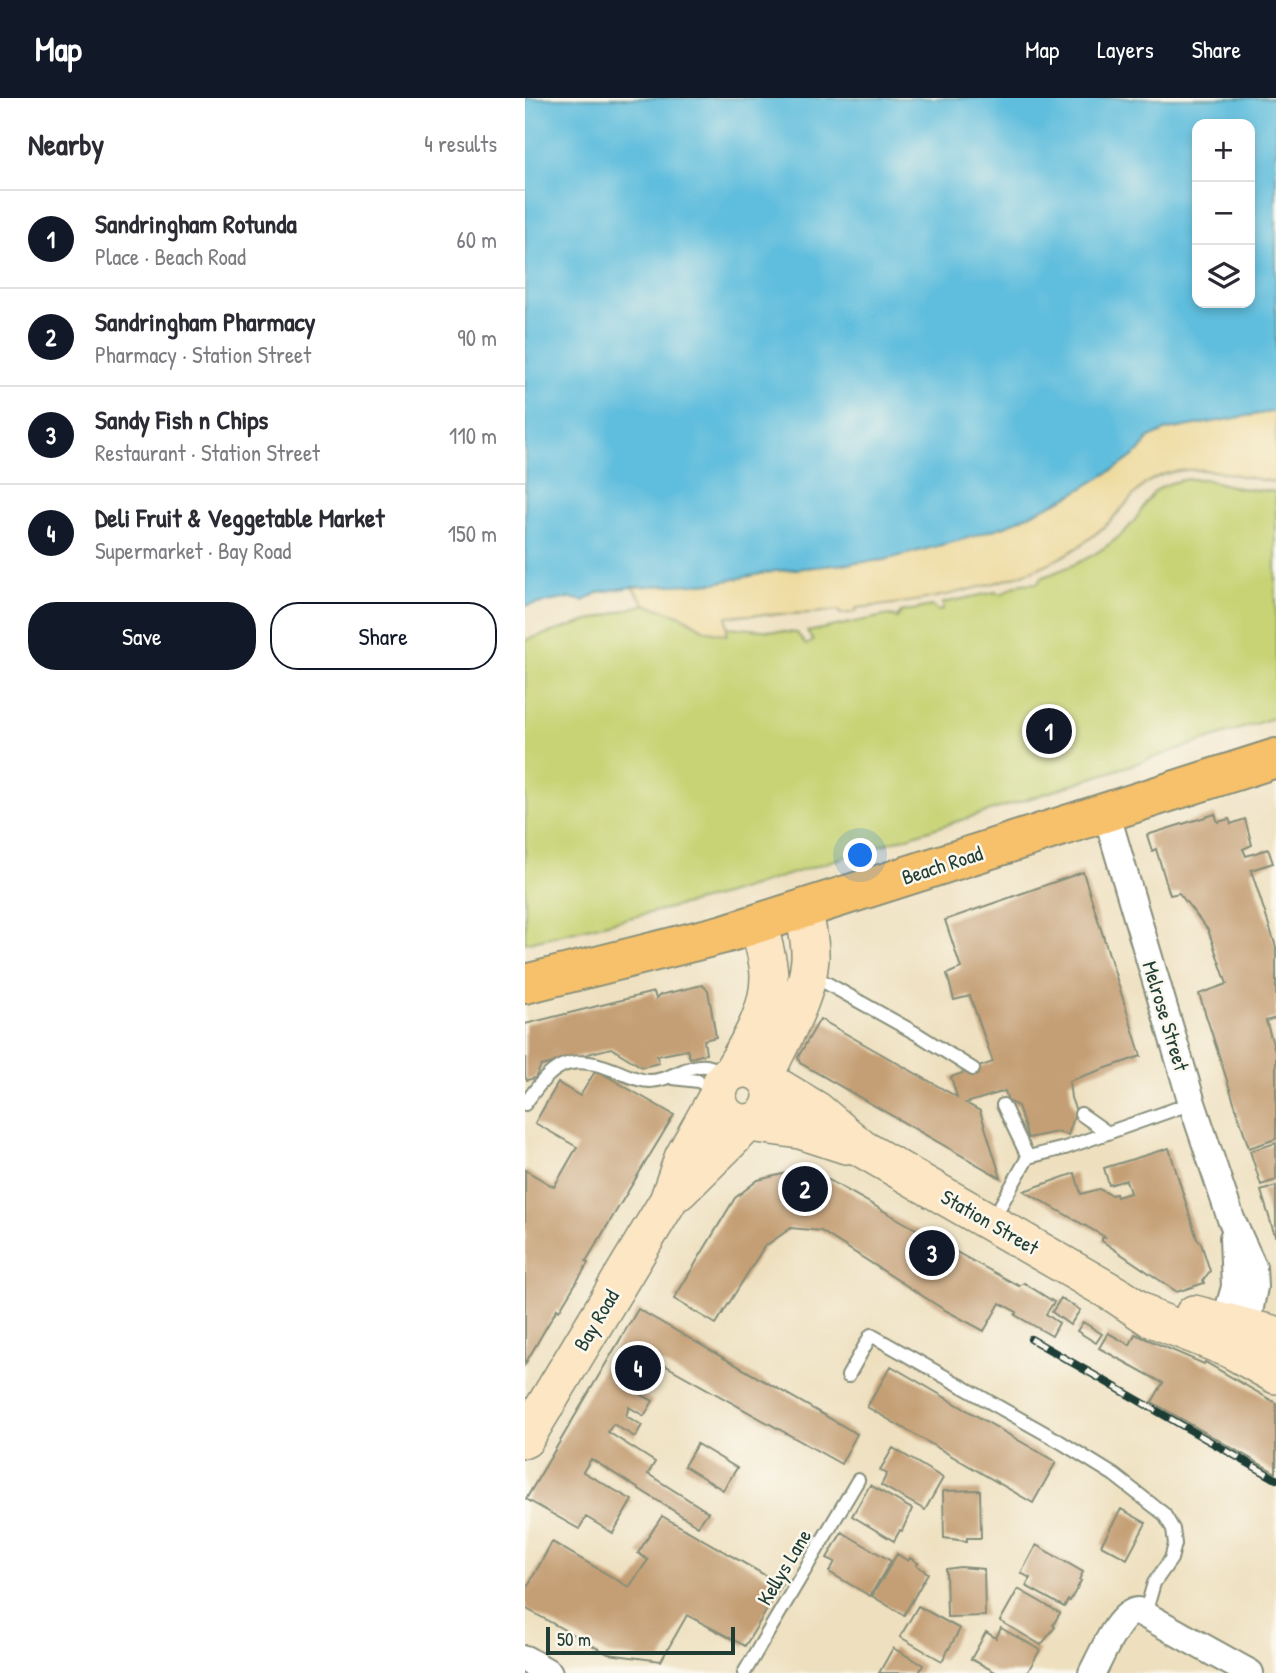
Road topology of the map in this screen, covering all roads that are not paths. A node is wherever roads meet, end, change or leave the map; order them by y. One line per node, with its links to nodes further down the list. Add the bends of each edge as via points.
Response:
1 (1276, 758): 2 (main road, Beach Road)
2 (1106, 813): 3 (main road, Beach Road); 10 (street, Melrose Street)
3 (804, 910): 4 (main road, Beach Road); 5 (main road, Bay Road)
4 (758, 923): 6 (main road, Beach Road); 9 (main road, Bay Road, via 768,963 767,991)
5 (808, 973): 7 (lane); 9 (main road, Bay Road, via 800,1002)
6 (525, 984)
7 (972, 1069)
8 (671, 1078): 9 (lane); 9 (lane, via 708,1066); 11 (lane, via 637,1079 591,1060 546,1075)
9 (738, 1082): 14 (main road, via 722,1110 737,1122); 16 (main road, Station Street, via 816,1110); 18 (main road, Bay Road, via 683,1158)
10 (1192, 1103): 15 (lane); 20 (street, Melrose Street, via 1231,1219 1234,1294)
11 (525, 1104)
12 (1003, 1105): 17 (lane, via 1017,1120)
13 (1081, 1114): 15 (lane)
14 (749, 1123): 16 (main road, Station Street, via 796,1129); 18 (main road, Bay Road)
15 (1108, 1133): 17 (lane)
16 (861, 1148): 19 (main road, Station Street)
17 (1028, 1157): 19 (lane)
18 (668, 1200): 23 (main road, Bay Road)
19 (991, 1222): 20 (main road, Station Street, via 1118,1296)
20 (1244, 1333): 21 (main road, Station Street)
21 (1276, 1375)
22 (848, 1376): 25 (lane, via 871,1335 1059,1441 1164,1514 1175,1544 1171,1559 1154,1583)
23 (525, 1439)
24 (858, 1480): 28 (lane, Kellys Lane)
25 (1145, 1614): 29 (street, via 1128,1614); 30 (street)
26 (525, 1659): 27 (street)
27 (549, 1673)
28 (744, 1673)
29 (1092, 1673)
30 (1250, 1673)

